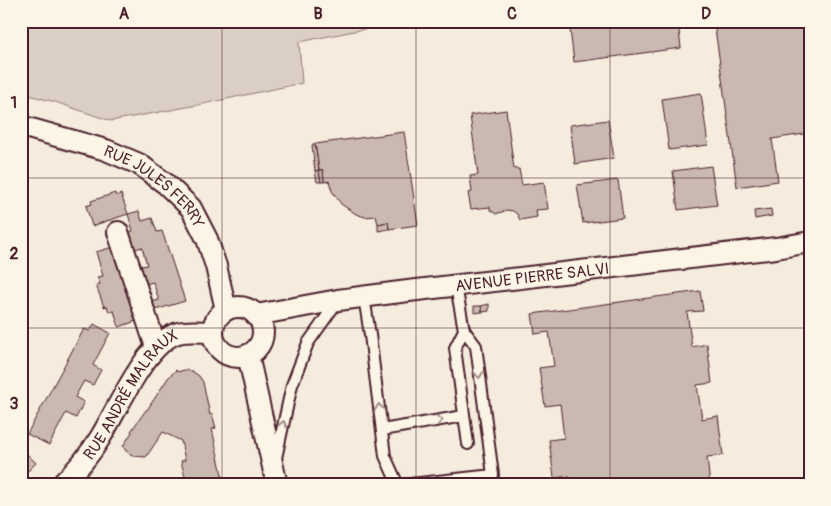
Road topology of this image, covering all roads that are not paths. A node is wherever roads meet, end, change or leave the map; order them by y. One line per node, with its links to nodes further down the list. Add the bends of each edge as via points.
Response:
1 (21, 126): 7 (street, RUE JULES FERRY, via 106,150 139,164 166,184 191,208 208,239)
2 (118, 232): 11 (street)
3 (810, 242): 4 (street, AVENUE PIERRE SALVI)
4 (456, 286): 5 (street, AVENUE PIERRE SALVI); 9 (lane)
5 (364, 297): 6 (street, AVENUE PIERRE SALVI); 14 (lane, one-way to 5)
6 (338, 300): 8 (street, AVENUE PIERRE SALVI); 16 (lane, one-way to 6, via 292,384 308,343)
7 (226, 310): 8 (street, via 242,307); 10 (street, via 216,319)
8 (256, 315): 12 (street, via 263,329 262,337 260,344)
9 (464, 330): 13 (lane, via 455,348); 18 (lane, one-way to 18, via 476,346 492,475)
10 (213, 332): 11 (street, RUE ANDRÉ MALRAUX, via 180,332); 12 (street, via 214,340 224,354 232,357)
11 (156, 347): 17 (street, RUE ANDRÉ MALRAUX, via 145,360 100,439)
12 (248, 355): 16 (street)
13 (464, 416): 14 (lane, one-way to 13); 15 (lane)
14 (382, 430): 18 (lane, via 384,456)
15 (468, 444)
16 (274, 480)
17 (61, 485)
18 (400, 485)

